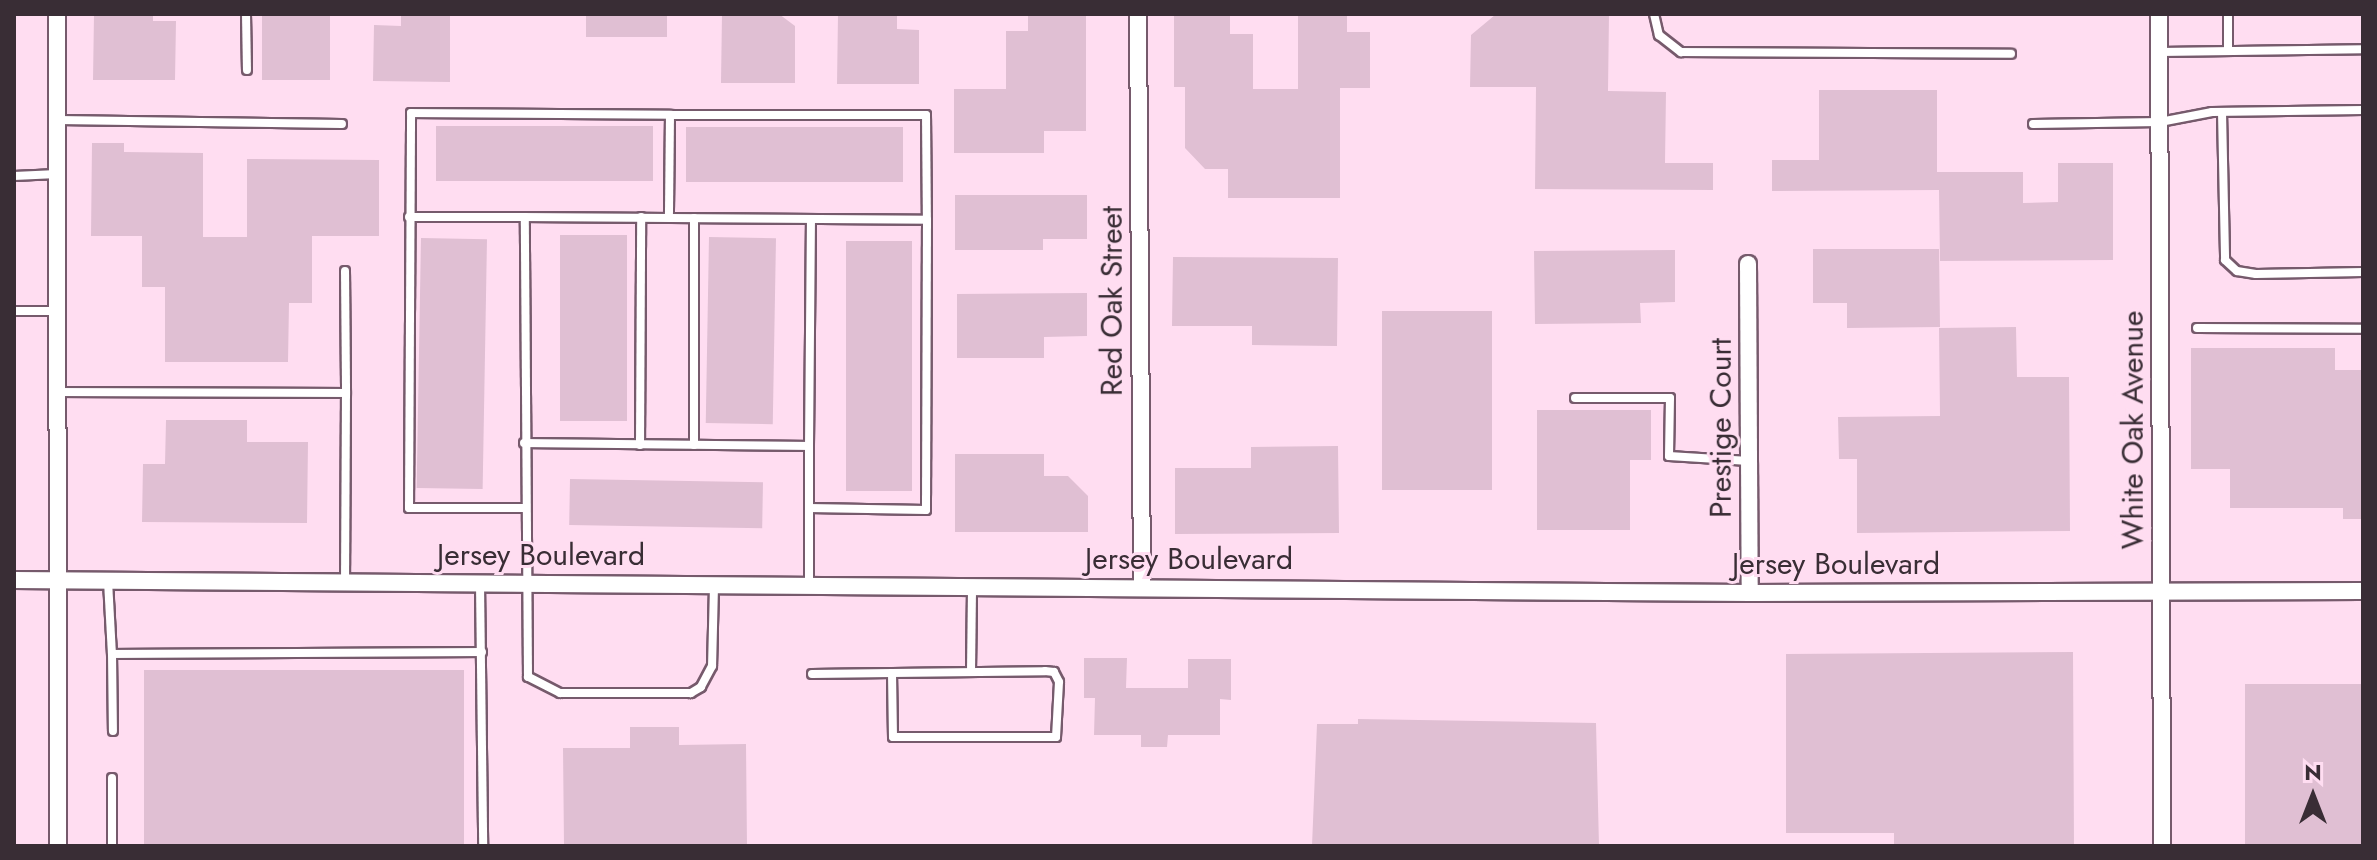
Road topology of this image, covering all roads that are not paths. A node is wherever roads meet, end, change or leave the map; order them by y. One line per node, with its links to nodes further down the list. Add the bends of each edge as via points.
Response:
1 (57, 14): 15 (street)
2 (246, 14): 11 (lane)
3 (1138, 14): 54 (street, Red Oak Street)
4 (1654, 14): 10 (lane, via 1659,35 1681,52)
5 (2159, 14): 9 (street, White Oak Avenue)
6 (2228, 14): 8 (lane)
7 (2363, 49): 8 (lane)
8 (2228, 51): 9 (lane)
9 (2160, 52): 16 (street, White Oak Avenue)
10 (2011, 54)
11 (247, 70)
12 (2363, 110): 13 (lane)
13 (2222, 112): 16 (lane); 30 (lane, via 2225,260 2237,271 2256,274)
14 (670, 115): 21 (lane, via 411,113); 24 (lane); 27 (lane, via 926,115)
15 (57, 120): 17 (lane); 19 (street)
16 (2160, 122): 18 (lane); 55 (street, White Oak Avenue)
17 (342, 124)
18 (2033, 124)
19 (57, 174): 20 (lane); 32 (street)
20 (14, 176)
21 (409, 217): 22 (lane); 43 (lane, via 409,508)
22 (525, 217): 23 (lane); 38 (lane)
23 (641, 217): 24 (lane); 39 (lane)
24 (669, 217): 25 (lane)
25 (694, 218): 26 (lane); 40 (lane)
26 (811, 220): 27 (lane); 41 (lane)
27 (927, 220): 44 (lane, via 926,510)
28 (1748, 264): 42 (street, Prestige Court)
29 (345, 271): 36 (lane)
30 (2363, 272)
31 (14, 311): 32 (lane)
32 (57, 311): 35 (street)
33 (2197, 328): 34 (lane)
34 (2363, 329)
35 (57, 392): 36 (lane); 46 (street)
36 (346, 393): 48 (lane)
37 (1575, 398): 42 (lane, via 1670,398 1669,456)
38 (524, 443): 39 (lane); 43 (lane)
39 (640, 445): 40 (lane)
40 (694, 445): 41 (lane)
41 (809, 446): 44 (lane)
42 (1749, 461): 57 (street, Prestige Court)
43 (524, 508): 50 (lane)
44 (809, 508): 52 (lane)
45 (14, 580): 46 (street, Jersey Boulevard)
46 (58, 581): 47 (street, Jersey Boulevard); 65 (street)
47 (108, 581): 48 (street, Jersey Boulevard); 59 (lane)
48 (345, 582): 49 (street, Jersey Boulevard)
49 (480, 583): 50 (street, Jersey Boulevard); 58 (lane)
50 (527, 583): 51 (street, Jersey Boulevard); 51 (lane, via 528,677 560,693 691,693 701,687 713,655)
51 (714, 584): 52 (street, Jersey Boulevard)
52 (809, 585): 53 (street, Jersey Boulevard)
53 (972, 586): 54 (street, Jersey Boulevard); 60 (lane)
54 (1142, 587): 57 (street, Jersey Boulevard)
55 (2161, 591): 56 (street, Jersey Boulevard); 57 (street, Jersey Boulevard); 68 (street, White Oak Avenue)
56 (2363, 591)
57 (1750, 593)
58 (482, 652): 59 (lane); 67 (lane)
59 (112, 654): 63 (lane)
60 (971, 672): 61 (lane); 61 (lane, via 1054,672 1059,682 1056,737 893,737)
61 (892, 673): 62 (lane)
62 (812, 674)
63 (113, 731)
64 (112, 778): 66 (lane)
65 (58, 846)
66 (112, 846)
67 (483, 846)
68 (2162, 846)

